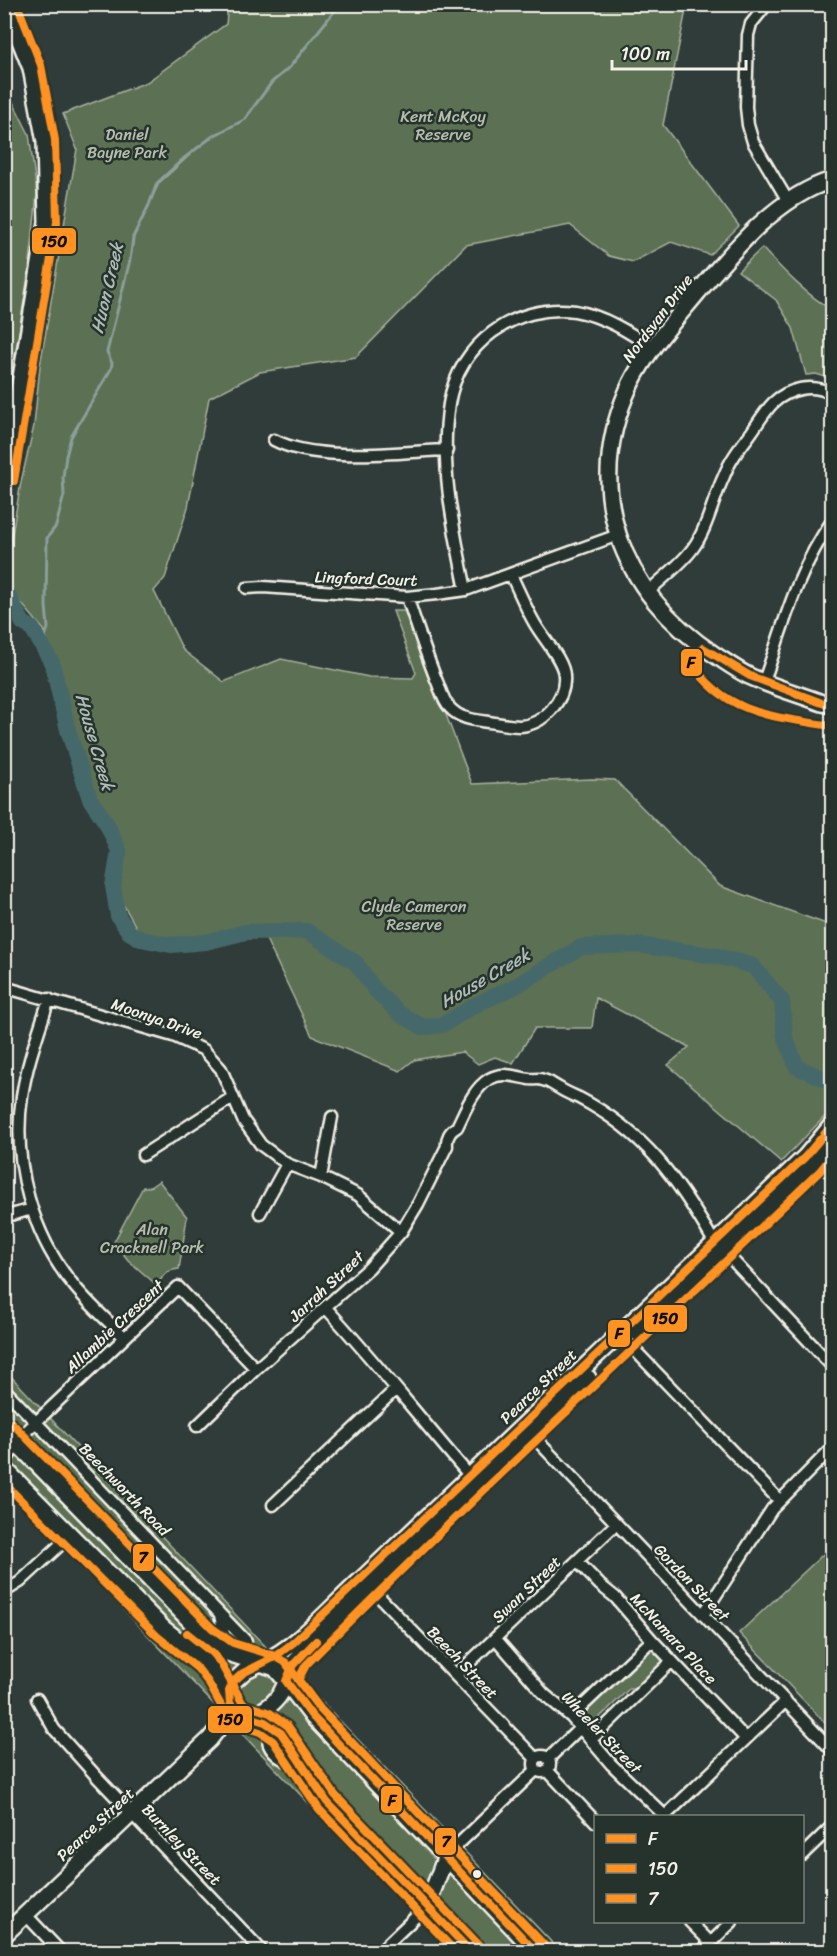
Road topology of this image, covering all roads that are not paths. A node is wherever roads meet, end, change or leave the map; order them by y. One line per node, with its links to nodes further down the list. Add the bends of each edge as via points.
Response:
1 (5, 4): 9 (main road, via 31,68 45,142 47,222)
2 (767, 4): 4 (street, via 751,24 748,35 746,107 753,142)
3 (832, 180): 4 (main road, Nordsvan Drive)
4 (788, 201): 5 (main road, Nordsvan Drive, via 717,268)
5 (653, 348): 8 (street, via 616,325 575,312 518,316 483,339 470,353 451,391); 11 (main road, Nordsvan Drive, via 632,381 612,441 609,472)
6 (832, 394): 15 (street, via 803,388 772,404 724,474 693,548)
7 (274, 440): 8 (street, via 313,452)
8 (447, 450): 14 (street, via 451,514)
9 (4, 479)
10 (832, 521): 17 (street, via 798,581)
11 (618, 535): 12 (street, Lingford Court); 15 (main road, Nordsvan Drive)
12 (511, 575): 14 (street, Lingford Court); 16 (street, via 565,677 556,703 542,718 529,724 471,720 450,708 432,670)
13 (247, 588): 16 (street, Lingford Court)
14 (466, 590): 16 (street, Lingford Court)
15 (647, 593): 17 (main road, Nordsvan Drive, via 671,621 704,648)
16 (407, 597)
17 (764, 681): 18 (main road, Nordsvan Drive)
18 (832, 705)
19 (4, 987): 20 (street, Moonya Drive)
20 (49, 999): 21 (street, Moonya Drive, via 172,1036 204,1050 221,1069); 30 (street, via 27,1069 19,1124)
21 (233, 1097): 25 (street); 27 (street, Moonya Drive, via 250,1133)
22 (332, 1117): 29 (street)
23 (832, 1125): 26 (main road, Pearce Street)
24 (832, 1142): 26 (main road, Pearce Street)
25 (143, 1155)
26 (809, 1160): 28 (street); 34 (main road, Pearce Street)
27 (287, 1164): 29 (street, Moonya Drive); 31 (street)
28 (832, 1173)
29 (321, 1177): 33 (street, Moonya Drive, via 358,1196)
30 (32, 1209): 32 (street); 36 (street, via 47,1245 76,1288)
31 (260, 1213)
32 (4, 1217)
33 (401, 1232): 34 (street, Jarrah Street, via 474,1094 487,1080 511,1075 559,1089 594,1106 633,1134 667,1168); 35 (street, Jarrah Street)
34 (718, 1246): 37 (main road, Pearce Street); 38 (street, Jarrah Street); 44 (main road, Pearce Street)
35 (326, 1308): 39 (street, Jarrah Street); 41 (street)
36 (124, 1337): 39 (street, Allambie Crescent, via 178,1287); 42 (street, Allambie Crescent)
37 (626, 1341): 44 (main road, Pearce Street); 50 (street)
38 (832, 1366)
39 (256, 1369): 43 (street, Jarrah Street)
40 (4, 1389): 42 (street, Beechworth Road)
41 (396, 1389): 49 (street); 51 (street)
42 (35, 1422): 45 (street, Allambie Crescent); 57 (street, Beechworth Road)
43 (197, 1426)
44 (527, 1430): 49 (main road, Pearce Street); 52 (street, Gordon Street)
45 (10, 1436): 47 (main road); 62 (main road, via 187,1620)
46 (832, 1448): 50 (street)
47 (4, 1459)
48 (4, 1468): 53 (main road)
49 (473, 1479): 55 (main road, Pearce Street)
50 (779, 1500): 58 (street)
51 (273, 1505)
52 (616, 1524): 54 (street, Swan Street); 58 (street, Gordon Street)
53 (71, 1535): 56 (street); 69 (main road, via 164,1629 205,1660)
54 (577, 1561): 59 (street, Swan Street); 60 (street, McNamara Place)
55 (365, 1582): 64 (main road, Pearce Street, via 294,1642); 65 (street, Beech Street); 66 (main road, Pearce Street, via 295,1662)
56 (4, 1592)
57 (220, 1614): 61 (street, Beechworth Road); 62 (street)
58 (703, 1615): 68 (street, Gordon Street)
59 (496, 1639): 65 (street, Swan Street); 71 (street, Wheeler Street, via 544,1694)
60 (652, 1640): 63 (street, McNamara Place); 71 (street)
61 (246, 1641)
62 (228, 1653): 64 (main road)
63 (672, 1661): 74 (street); 75 (street, McNamara Place)
64 (261, 1663): 66 (main road, via 278,1670); 69 (main road, via 236,1679 229,1691)
65 (456, 1675): 77 (street, Beech Street)
66 (286, 1681): 70 (main road, via 275,1702); 84 (main road, via 312,1716)
67 (37, 1699): 78 (street, Burnley Street, via 54,1729)
68 (786, 1701): 75 (street); 76 (street, Gordon Street)
69 (230, 1702): 70 (main road, via 237,1713); 73 (main road, Pearce Street, via 225,1718)
70 (249, 1717): 73 (main road, Pearce Street); 85 (main road, via 270,1725 287,1740 327,1802)
71 (571, 1717): 72 (street, Wheeler Street)
72 (580, 1728): 74 (street, Wheeler Street); 77 (street)
73 (210, 1739): 78 (main road, Pearce Street)
74 (592, 1739): 79 (street, Wheeler Street, via 611,1764)
75 (746, 1739): 80 (street)
76 (832, 1750)
77 (542, 1764): 81 (street, Beech Street); 84 (street)
78 (132, 1814): 86 (main road, Pearce Street); 92 (street, Burnley Street)
79 (664, 1815)
80 (666, 1815)
81 (594, 1819)
82 (832, 1826): 83 (street)
83 (804, 1853)
84 (446, 1856): 85 (main road); 95 (main road)
85 (427, 1906): 93 (street); 94 (main road)
86 (26, 1915): 89 (main road, Pearce Street); 91 (street)
87 (691, 1923): 90 (street)
88 (731, 1923): 90 (street)
89 (4, 1935)
90 (710, 1942): 96 (street)
91 (61, 1952)
92 (263, 1952)
93 (379, 1952)
94 (471, 1952)
95 (536, 1952)
96 (701, 1952)

